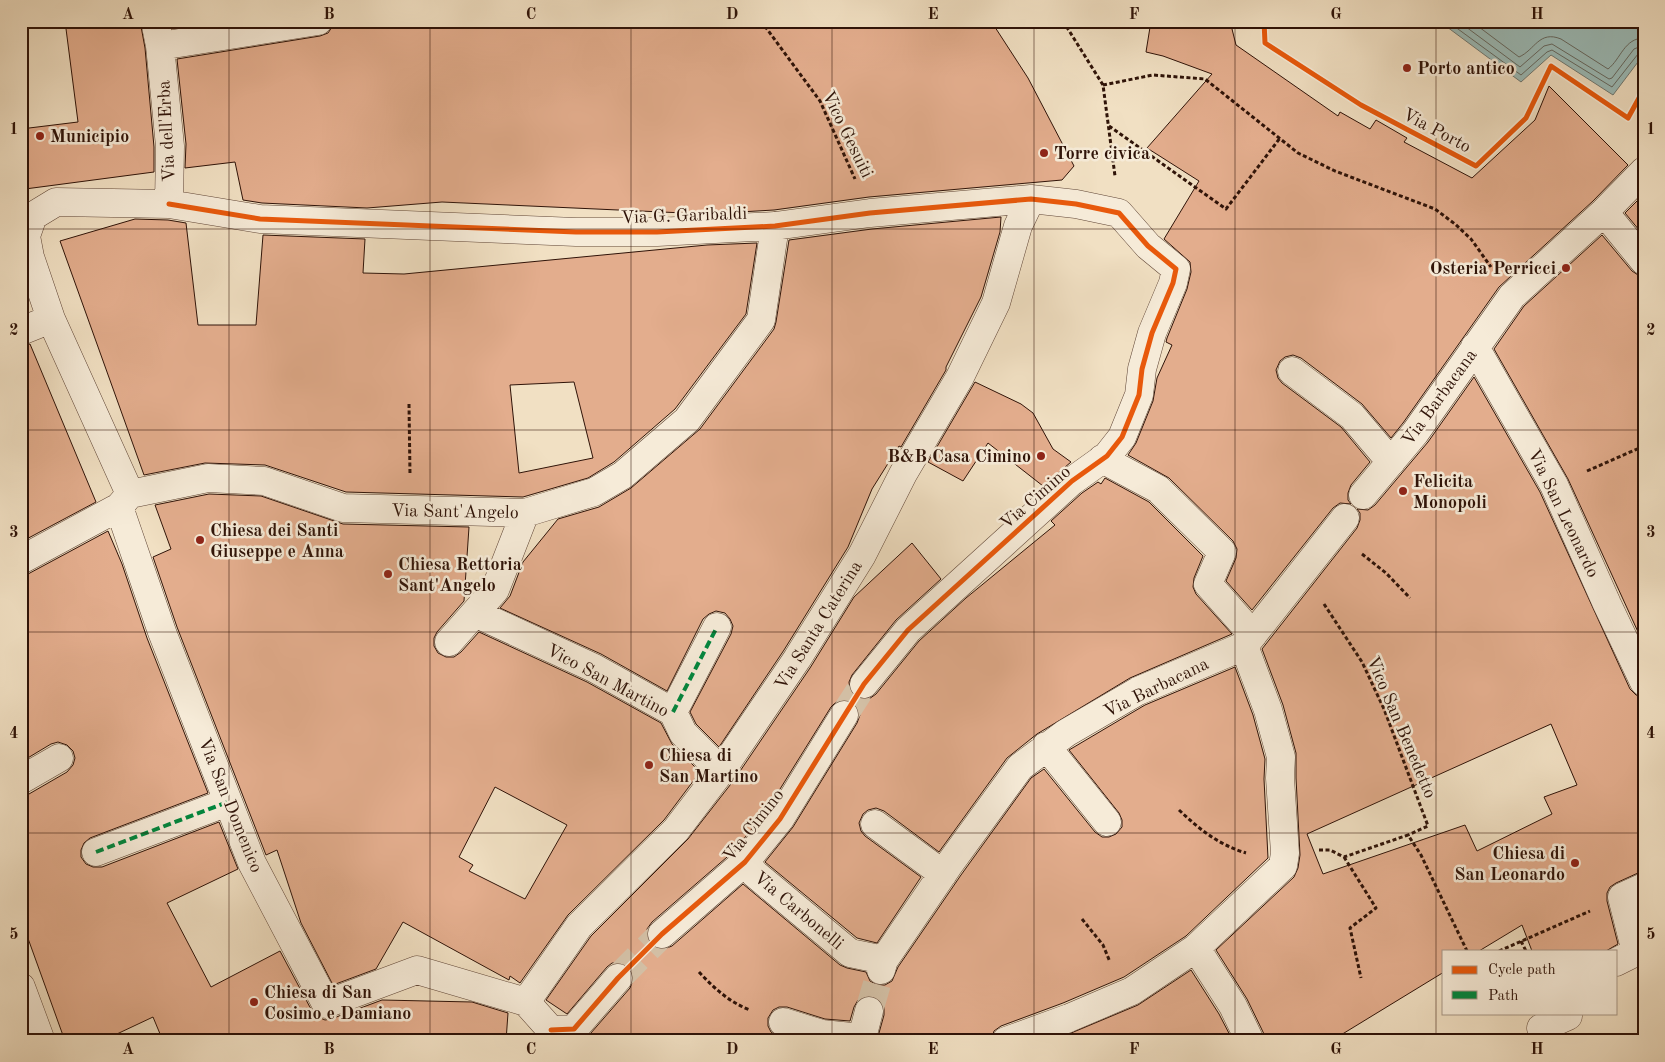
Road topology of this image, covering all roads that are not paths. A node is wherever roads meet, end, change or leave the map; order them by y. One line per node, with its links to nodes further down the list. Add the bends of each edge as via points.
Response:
1 (318, 21): 2 (street)
2 (158, 33): 5 (street, Via dell'Erba, via 170,146)
3 (1644, 171): 6 (street, Via Barbacana)
4 (1031, 199): 7 (street, Via G. Garibaldi, via 870,213); 9 (street, Via G. Garibaldi, via 1119,213 1148,246); 31 (street, Via Santa Caterina, via 1018,226 996,303 960,377 903,474 862,555 797,660)
5 (169, 204): 7 (street, Via G. Garibaldi, via 260,220 576,232); 10 (street, Via dell'Erba, via 56,202 33,216 26,236)
6 (1604, 212): 8 (street); 12 (street, Via Barbacana, via 1512,296)
7 (774, 226): 18 (street, Via Sant'Angelo, via 761,320 687,420 623,475 594,492)
8 (1644, 261)
9 (1176, 269): 14 (street, Via Cimino, via 1152,333 1142,369 1139,396 1122,437)
10 (51, 319): 11 (street); 17 (street, Via dell'Erba)
11 (21, 331)
12 (1475, 347): 15 (street, Via Barbacana); 25 (street, Via San Leonardo, via 1554,485)
13 (1292, 371): 15 (street, via 1352,416)
14 (1102, 459): 23 (street, via 1158,489 1222,552 1208,584); 26 (street, Via Cimino, via 1072,481 908,630)
15 (1391, 462): 16 (street, Via Barbacana)
16 (1363, 495)
17 (124, 501): 18 (street, Via Sant'Angelo, via 217,478 264,481 343,508); 20 (street, Via Sant'Angelo); 33 (street, Via San Domenico, via 162,632)
18 (525, 513): 21 (street, via 495,590)
19 (1339, 526): 23 (street, Via Barbacana)
20 (21, 560)
21 (475, 613): 24 (street); 27 (street, Vico San Martino, via 594,668)
22 (717, 627): 27 (street)
23 (1248, 640): 29 (street, Via Barbacana, via 1138,691); 41 (street, via 1281,757 1283,866)
24 (449, 642)
25 (1644, 682)
26 (864, 684)
27 (673, 712): 31 (street, Vico San Martino, via 683,733)
28 (844, 715): 37 (street, Via Cimino, via 780,819)
29 (1046, 746): 34 (street); 38 (street, Via Barbacana, via 1020,767)
30 (59, 758): 32 (street)
31 (721, 771): 46 (street, Via Santa Caterina, via 676,830 578,926)
32 (21, 780)
33 (228, 802): 36 (street); 46 (street, Via San Domenico, via 252,863 326,1004 418,970)
34 (1107, 822)
35 (875, 824): 38 (street)
36 (96, 852)
37 (745, 862): 40 (street, Via Cimino); 43 (street, Via Carbonelli, via 755,874 850,953)
38 (943, 874): 43 (street, Via Barbacana)
39 (1633, 892): 42 (street, via 1636,952)
40 (662, 934)
41 (1196, 948): 53 (street, via 1132,991); 54 (street, via 1233,1006)
42 (1618, 961)
43 (883, 965)
44 (618, 978): 50 (street, via 574,1029)
45 (21, 987): 52 (street)
46 (526, 1002): 50 (street)
47 (869, 1012): 51 (street)
48 (1567, 1014): 55 (street, via 1541,1028)
49 (783, 1022): 51 (street, via 822,1034)
50 (550, 1035)
51 (864, 1039)
52 (41, 1041)
53 (1006, 1041)
54 (1250, 1041)
55 (1545, 1041)

